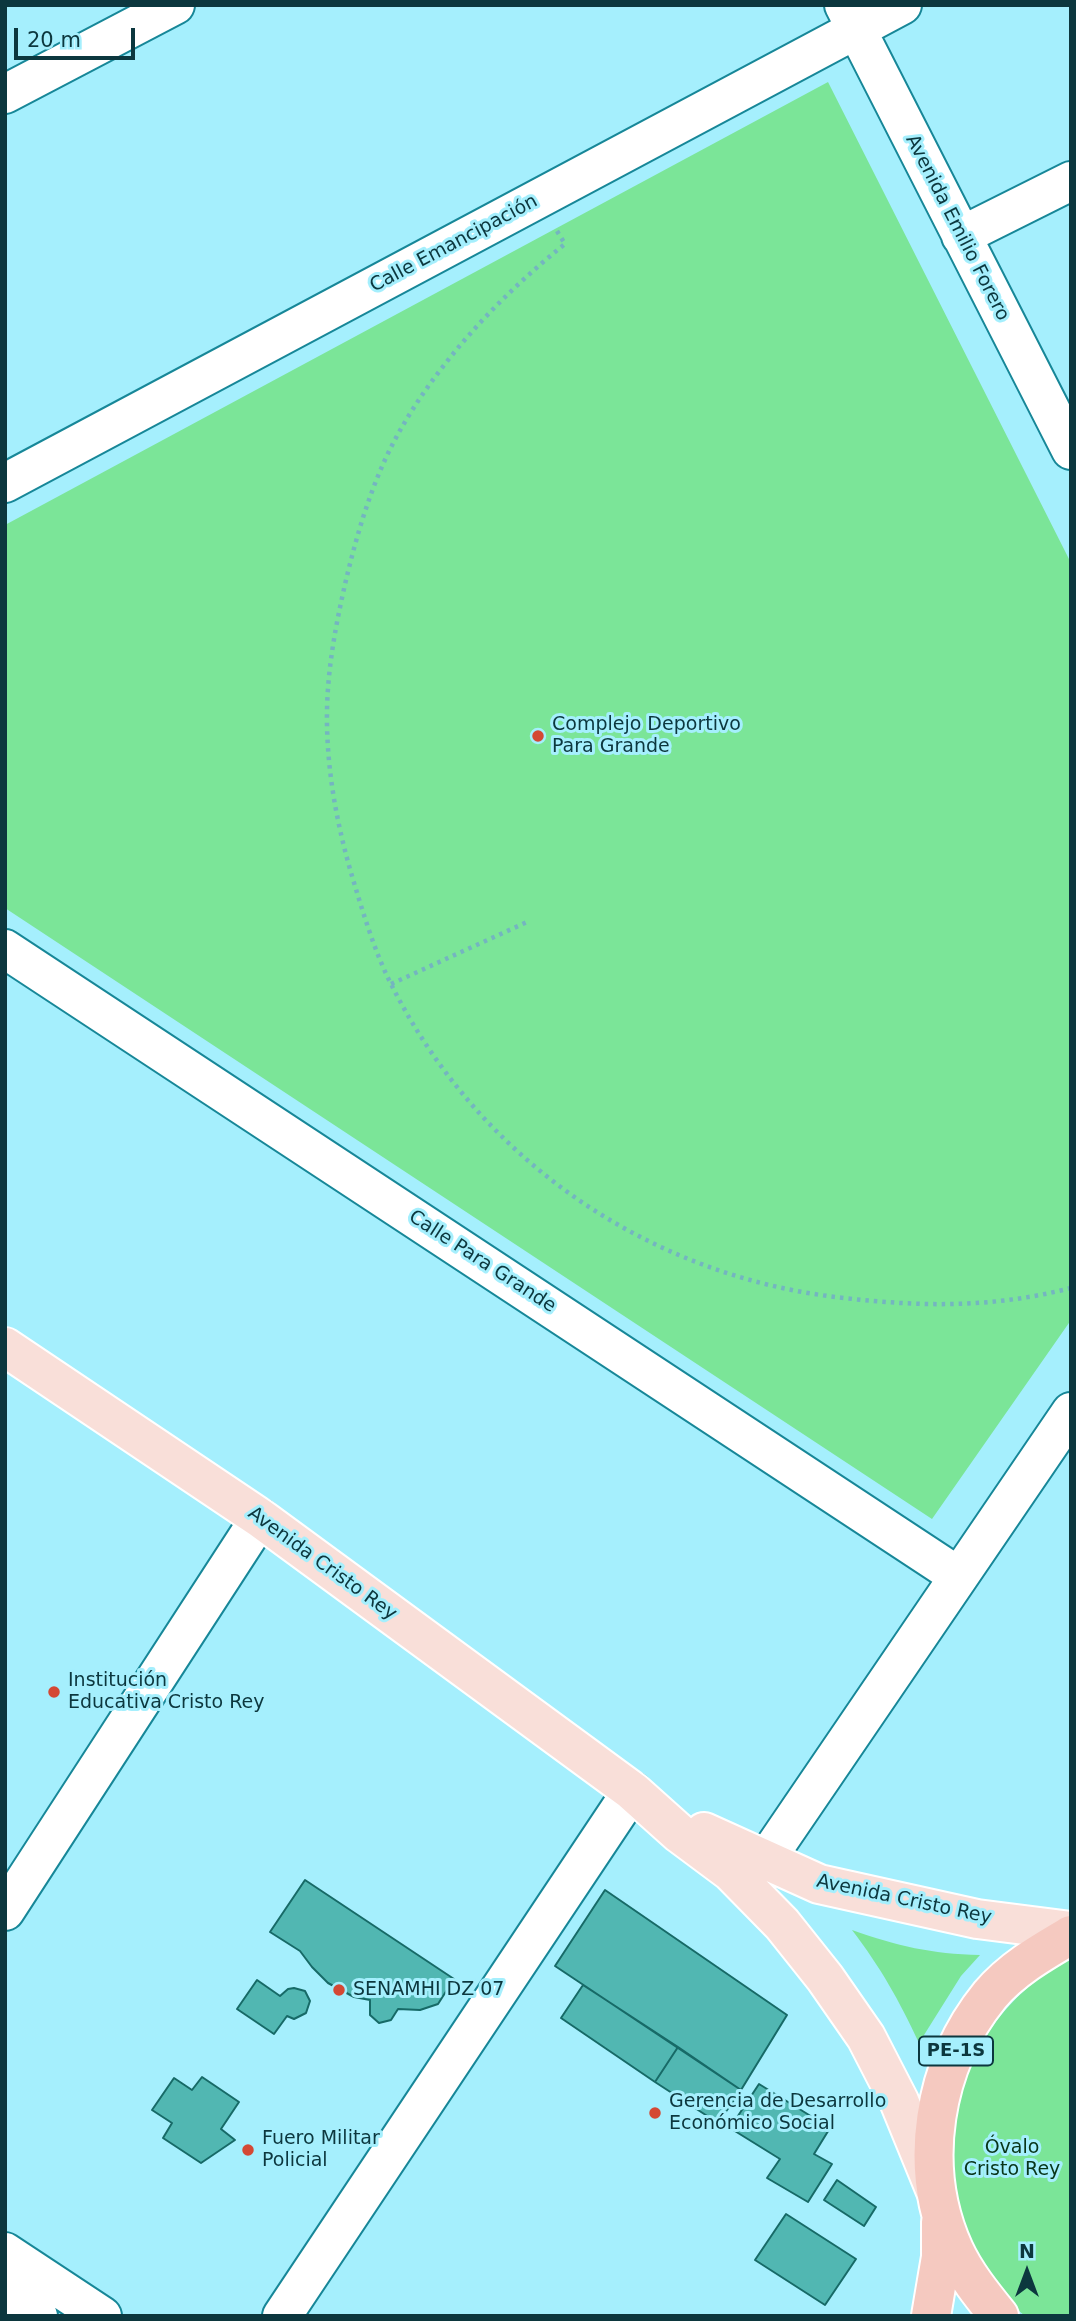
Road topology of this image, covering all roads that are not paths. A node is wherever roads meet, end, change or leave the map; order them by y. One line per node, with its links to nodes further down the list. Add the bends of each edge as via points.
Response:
1 (175, 5): 4 (street)
2 (902, 5): 3 (street, Calle Emancipación)
3 (850, 18): 6 (street, Avenida Emilio Forero); 8 (street, Calle Emancipación)
4 (5, 94)
5 (1071, 181): 6 (street)
6 (961, 236): 7 (street, Avenida Emilio Forero)
7 (1071, 450)
8 (5, 484)
9 (5, 948): 13 (street, Calle Para Grande)
10 (5, 1347): 12 (main road, Avenida Cristo Rey)
11 (1071, 1412): 13 (street)
12 (260, 1518): 14 (main road, Avenida Cristo Rey); 16 (street)
13 (958, 1576): 15 (street)
14 (632, 1791): 15 (main road, Avenida Cristo Rey, via 696,1829); 18 (main road, Avenida Cristo Rey, via 731,1872 782,1924 825,1978 866,2037); 23 (street)
15 (765, 1861): 17 (main road, Avenida Cristo Rey, via 819,1884 883,1900)
16 (5, 1911)
17 (1071, 1933): 18 (highway, PE-1S, via 1031,1958 991,1994 961,2037 941,2086 933,2138)
18 (939, 2202): 24 (highway, PE-1S, via 941,2257); 25 (highway, PE-1S, via 954,2250)
19 (5, 2252): 22 (street)
20 (5, 2294): 21 (street)
21 (38, 2316)
22 (102, 2316)
23 (282, 2316)
24 (931, 2316)
25 (999, 2316)

